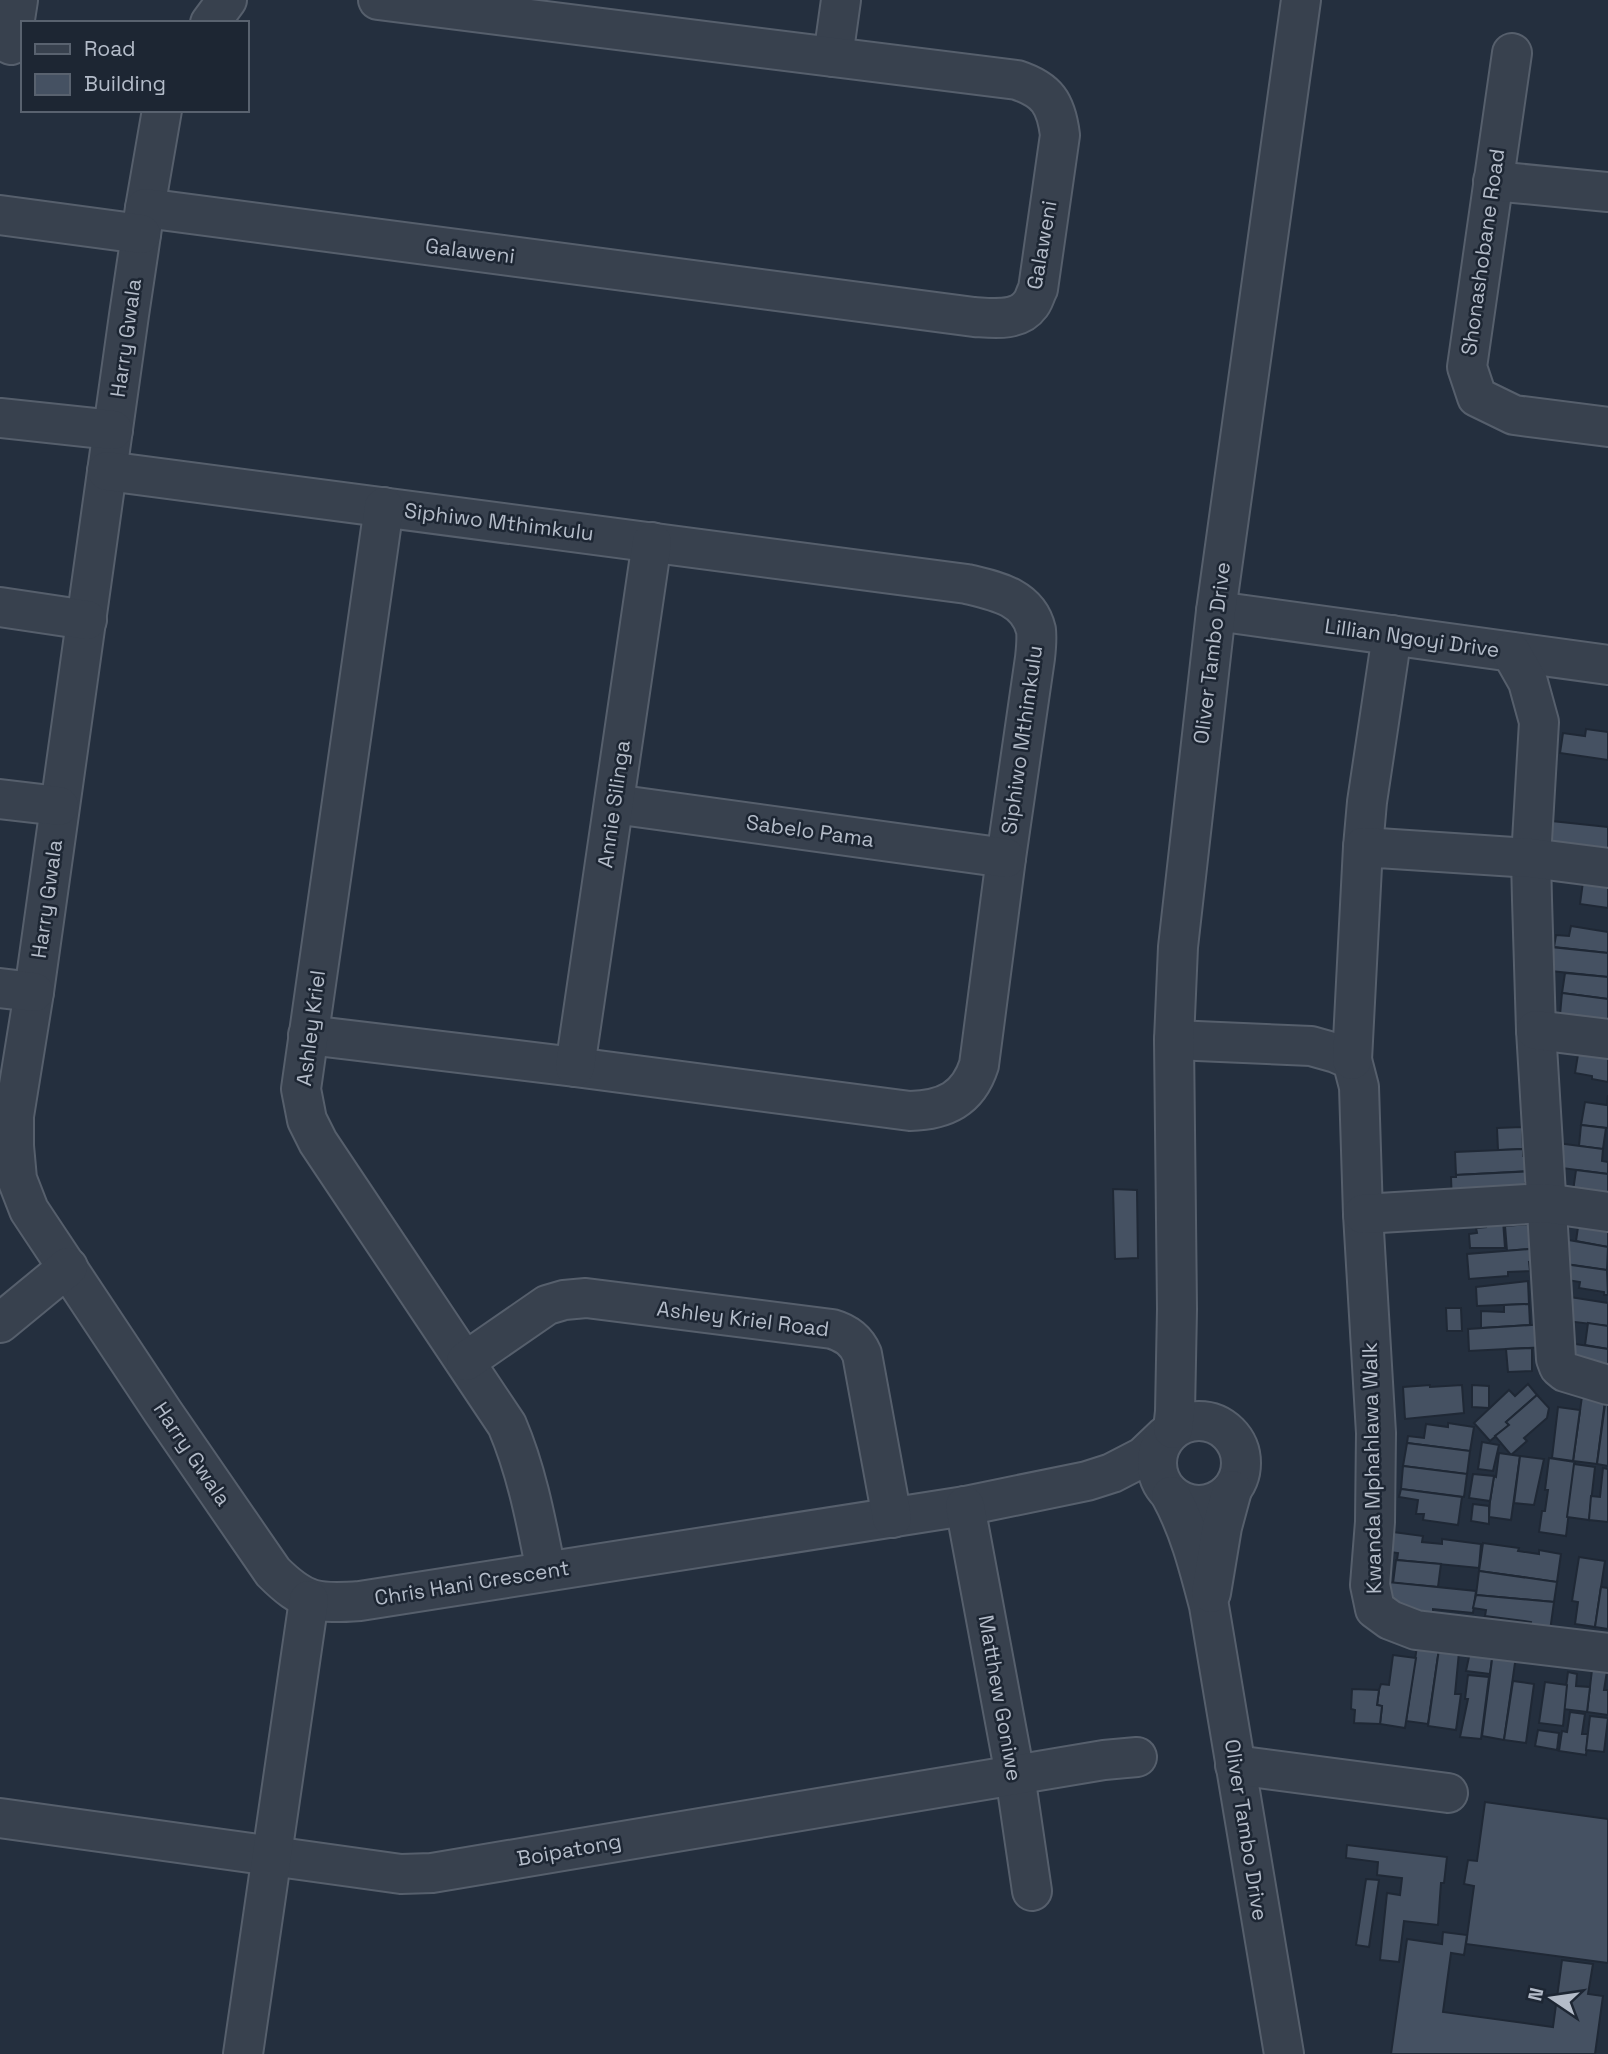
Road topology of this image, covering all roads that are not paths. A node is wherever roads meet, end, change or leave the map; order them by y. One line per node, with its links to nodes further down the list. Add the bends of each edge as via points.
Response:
1 (18, 0): 7 (street)
2 (227, 0): 6 (street)
3 (378, 0): 9 (street, Galaweni)
4 (841, 0): 9 (street)
5 (1301, 0): 22 (street, Oliver Tambo Drive)
6 (211, 21)
7 (11, 45)
8 (1511, 53): 11 (street, Shonashobane Road)
9 (833, 57): 14 (street, Galaweni, via 1017,80 1043,92 1053,104 1060,135 1038,289 1022,314 1002,319 974,317)
10 (162, 112): 14 (street, Harry Gwala)
11 (1493, 181): 12 (street); 16 (street, Shonashobane Road, via 1467,367 1477,397 1514,415)
12 (1608, 192)
13 (0, 215): 14 (street)
14 (143, 221): 17 (street, Harry Gwala)
15 (0, 418): 17 (street)
16 (1608, 427)
17 (113, 430): 18 (street, Harry Gwala)
18 (107, 471): 19 (street, Siphiwo Mthimkulu); 23 (street, Harry Gwala)
19 (384, 507): 20 (street, Siphiwo Mthimkulu); 36 (street, Ashley Kriel)
20 (652, 542): 28 (street, Annie Silinga); 31 (street, Siphiwo Mthimkulu, via 967,584 1014,598 1028,611 1036,631)
21 (0, 607): 23 (street)
22 (1216, 611): 24 (street, Lillian Ngoyi Drive); 37 (street, Oliver Tambo Drive, via 1178,947)
23 (87, 620): 29 (street, Harry Gwala)
24 (1392, 635): 25 (street, Lillian Ngoyi Drive); 30 (street, Kwanda Mphahlawa Walk)
25 (1511, 652): 26 (street, Lillian Ngoyi Drive); 32 (street, via 1528,682 1539,722)
26 (1608, 665)
27 (0, 799): 29 (street)
28 (614, 804): 31 (street, Sabelo Pama); 40 (street, Annie Silinga)
29 (59, 806): 34 (street, Harry Gwala)
30 (1363, 847): 32 (street); 39 (street, Kwanda Mphahlawa Walk)
31 (1006, 858): 40 (street, Siphiwo Mthimkulu, via 979,1065 957,1101 928,1111 910,1111)
32 (1531, 858): 33 (street); 35 (street)
33 (1608, 868)
34 (17, 990): 41 (street, Harry Gwala, via 14,1146)
35 (1536, 1030): 38 (street); 42 (street)
36 (308, 1035): 40 (street, Siphiwo Mthimkulu); 48 (street, Ashley Kriel, via 301,1089 318,1142)
37 (1174, 1040): 39 (street, via 1311,1046); 46 (street, Oliver Tambo Drive)
38 (1608, 1040)
39 (1352, 1060): 44 (street, Kwanda Mphahlawa Walk, via 1359,1087)
40 (575, 1066)
41 (9, 1178): 45 (street, Harry Gwala)
42 (1545, 1203): 43 (street); 44 (street); 49 (street, via 1556,1359 1564,1371)
43 (1608, 1212)
44 (1363, 1214): 60 (street, Kwanda Mphahlawa Walk, via 1376,1433 1370,1585 1376,1609 1416,1630)
45 (68, 1267): 47 (street); 58 (street, Harry Gwala, via 273,1572 290,1590)
46 (1177, 1310): 50 (street, Oliver Tambo Drive, via 1198,1379); 51 (street, Oliver Tambo Drive, via 1175,1412)
47 (0, 1323)
48 (466, 1361): 56 (street, Ashley Kriel Road, via 547,1305 586,1298 845,1333 862,1354); 57 (street, Ashley Kriel, via 517,1449)
49 (1608, 1385)
50 (1225, 1429): 51 (street, via 1208,1421 1189,1421); 53 (street, via 1241,1458 1240,1475)
51 (1169, 1433): 52 (street, Chris Hani Crescent, via 1126,1467); 54 (street, via 1157,1453 1157,1471)
52 (1087, 1481): 54 (street, Chris Hani Crescent, via 1131,1481); 55 (street, Chris Hani Crescent)
53 (1232, 1490): 54 (street, via 1220,1501 1203,1506 1187,1504); 59 (street, Oliver Tambo Drive)
54 (1168, 1492): 59 (street, Oliver Tambo Drive, via 1184,1519)
55 (965, 1506): 56 (street, Chris Hani Crescent); 63 (street, Matthew Goniwe)
56 (892, 1518): 57 (street, Chris Hani Crescent)
57 (546, 1571): 58 (street, Chris Hani Crescent, via 360,1601)
58 (309, 1600): 66 (street)
59 (1209, 1606): 62 (street, Oliver Tambo Drive)
60 (1608, 1653)
61 (1137, 1756): 63 (street, Boipatong)
62 (1236, 1765): 64 (street); 69 (street, Oliver Tambo Drive)
63 (1014, 1775): 66 (street, Boipatong, via 432,1873 401,1874); 67 (street, Matthew Goniwe)
64 (1448, 1793)
65 (0, 1818): 66 (street, Boipatong)
66 (272, 1856): 68 (street)
67 (1032, 1891)
68 (243, 2054)
69 (1283, 2054)

